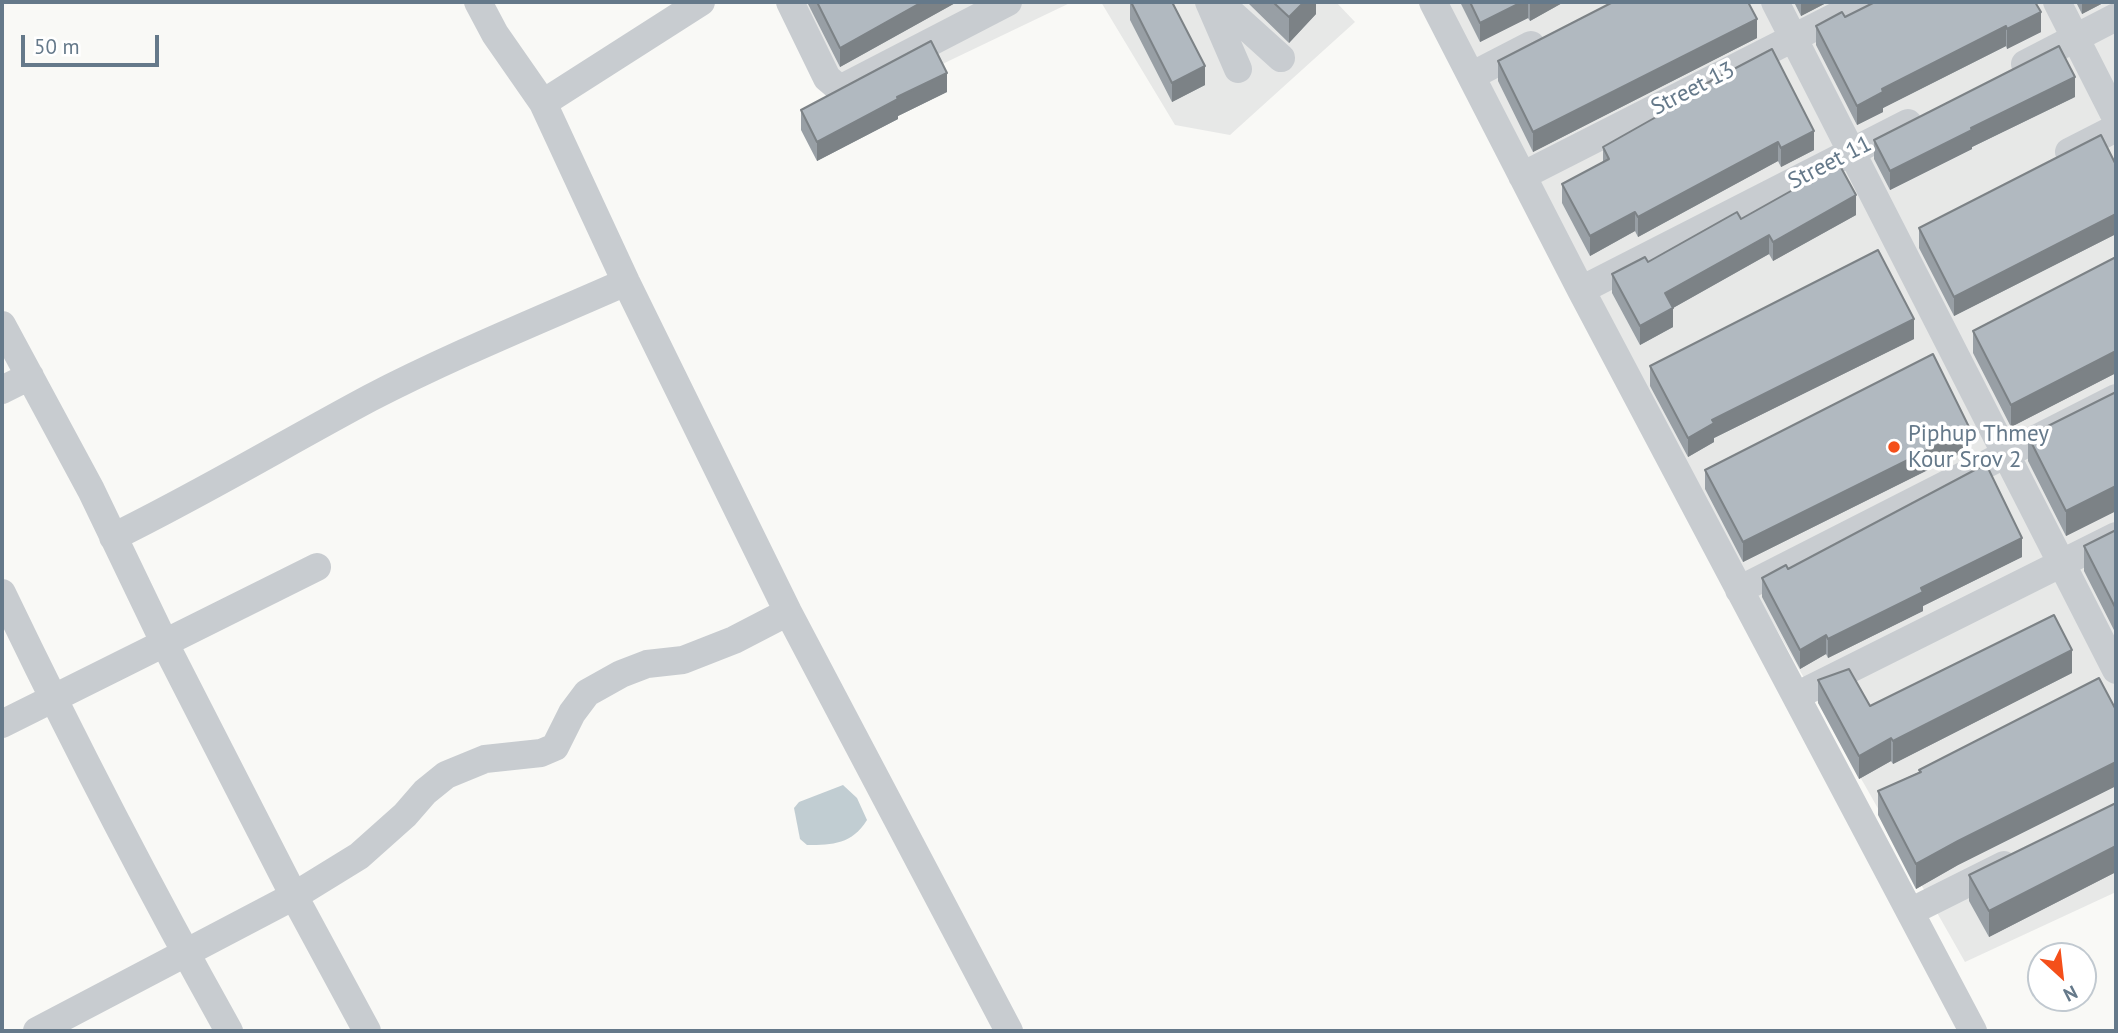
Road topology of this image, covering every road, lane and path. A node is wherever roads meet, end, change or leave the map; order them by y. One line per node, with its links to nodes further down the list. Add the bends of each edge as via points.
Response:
1 (478, 2): 19 (street)
2 (701, 2): 19 (street)
3 (790, 2): 4 (street, via 827,78 840,89)
4 (1008, 2)
5 (1209, 2): 16 (street)
6 (1219, 2): 15 (street)
7 (1433, 2): 17 (street)
8 (1775, 2): 13 (street)
9 (1864, 2): 13 (street, Street 13)
10 (2057, 2): 14 (street)
11 (2116, 17): 14 (street)
12 (1555, 33): 17 (street)
13 (1794, 38): 23 (street); 25 (street, Street 13)
14 (2076, 38): 18 (street); 21 (street)
15 (1281, 58)
16 (1238, 69)
17 (1471, 76): 25 (street)
18 (2001, 76)
19 (543, 103): 26 (street)
20 (1927, 114): 23 (street, Street 11)
21 (2116, 118)
22 (2116, 128): 24 (street)
23 (1852, 152): 27 (street, Street 11); 32 (street)
24 (2043, 165)
25 (1522, 176): 27 (street)
26 (626, 282): 34 (street, via 418,374); 39 (street)
27 (1581, 290): 37 (street, via 1640,372 1695,476)
28 (2, 325): 29 (street)
29 (30, 376): 30 (street); 34 (street)
30 (2, 390)
31 (2116, 398): 32 (street)
32 (2006, 454): 35 (street); 37 (street)
33 (2116, 536): 35 (street)
34 (113, 537): 40 (street)
35 (2062, 563): 41 (street); 43 (street)
36 (317, 567): 40 (street)
37 (1739, 590): 43 (street)
38 (2, 593): 44 (street)
39 (788, 612): 49 (street, via 734,640 683,660 647,663 587,693 555,747 541,753 485,759 446,775 359,856); 55 (street)
40 (166, 644): 44 (street); 49 (street)
41 (2116, 673): 42 (street)
42 (2091, 687)
43 (1796, 696): 47 (street)
44 (52, 698): 45 (street); 51 (street)
45 (2, 724)
46 (1880, 795): 47 (street)
47 (1855, 808): 50 (street)
48 (2031, 851): 50 (street)
49 (294, 896): 51 (street); 52 (street)
50 (1910, 912): 56 (street)
51 (186, 953): 53 (street); 54 (street)
52 (360, 1029)
53 (37, 1031)
54 (229, 1031)
55 (1009, 1031)
56 (1973, 1031)

